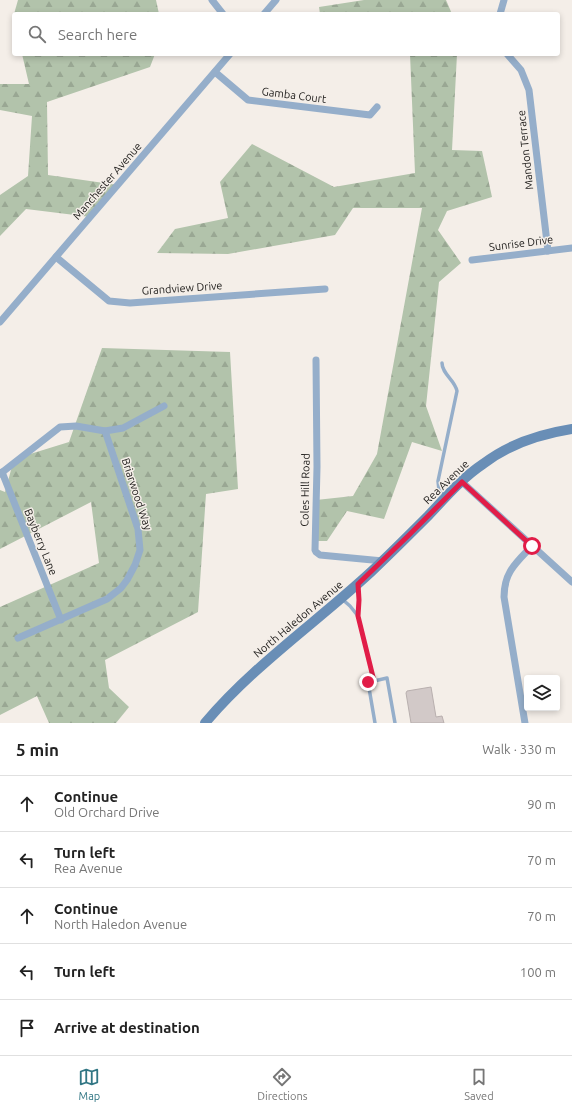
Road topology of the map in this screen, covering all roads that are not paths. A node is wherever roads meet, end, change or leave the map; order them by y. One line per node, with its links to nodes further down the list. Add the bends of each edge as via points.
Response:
1 (212, 0): 4 (street)
2 (276, 0): 5 (street)
3 (504, 0): 6 (street)
4 (221, 12)
5 (266, 12)
6 (501, 12)
7 (228, 56): 9 (street, Manchester Avenue)
8 (509, 56): 12 (street, Mandon Terrace, via 521,70 530,90)
9 (215, 72): 10 (street, Gamba Court, via 248,100 370,115); 13 (street, Manchester Avenue)
10 (377, 107)
11 (572, 248): 12 (street, Sunrise Drive)
12 (548, 251): 14 (street, Sunrise Drive)
13 (56, 256): 15 (street, Grandview Drive, via 109,301 114,302); 16 (street, Manchester Avenue)
14 (472, 260)
15 (325, 289)
16 (0, 322)
17 (316, 360): 27 (street, Coles Hill Road, via 315,550 320,555)
18 (442, 363): 24 (lane, via 442,368 457,391 438,481 439,490)
19 (164, 406): 21 (street, via 124,428)
20 (572, 429): 23 (street, Rea Avenue, via 516,444 483,464)
21 (105, 432): 22 (street, via 76,426 60,427); 32 (street, Briarwood Way, via 135,518 140,540 138,557 121,588 107,599)
22 (1, 473): 32 (street, Bayberry Lane)
23 (462, 482): 24 (street, Rea Avenue); 26 (street)
24 (445, 498): 25 (street, Rea Avenue)
25 (409, 535): 27 (street, North Haledon Avenue)
26 (532, 546): 28 (street); 38 (street, via 508,573 504,589)
27 (383, 561): 29 (street, North Haledon Avenue)
28 (572, 582)
29 (358, 584): 30 (street, North Haledon Avenue); 31 (lane)
30 (341, 598): 31 (lane); 35 (street, North Haledon Avenue, via 247,678)
31 (358, 616): 34 (lane)
32 (61, 620): 33 (street, Briarwood Way)
33 (18, 638)
34 (374, 681): 36 (lane, via 368,682); 37 (lane, via 387,678)
35 (205, 723)
36 (375, 723)
37 (395, 723)
38 (525, 723)

